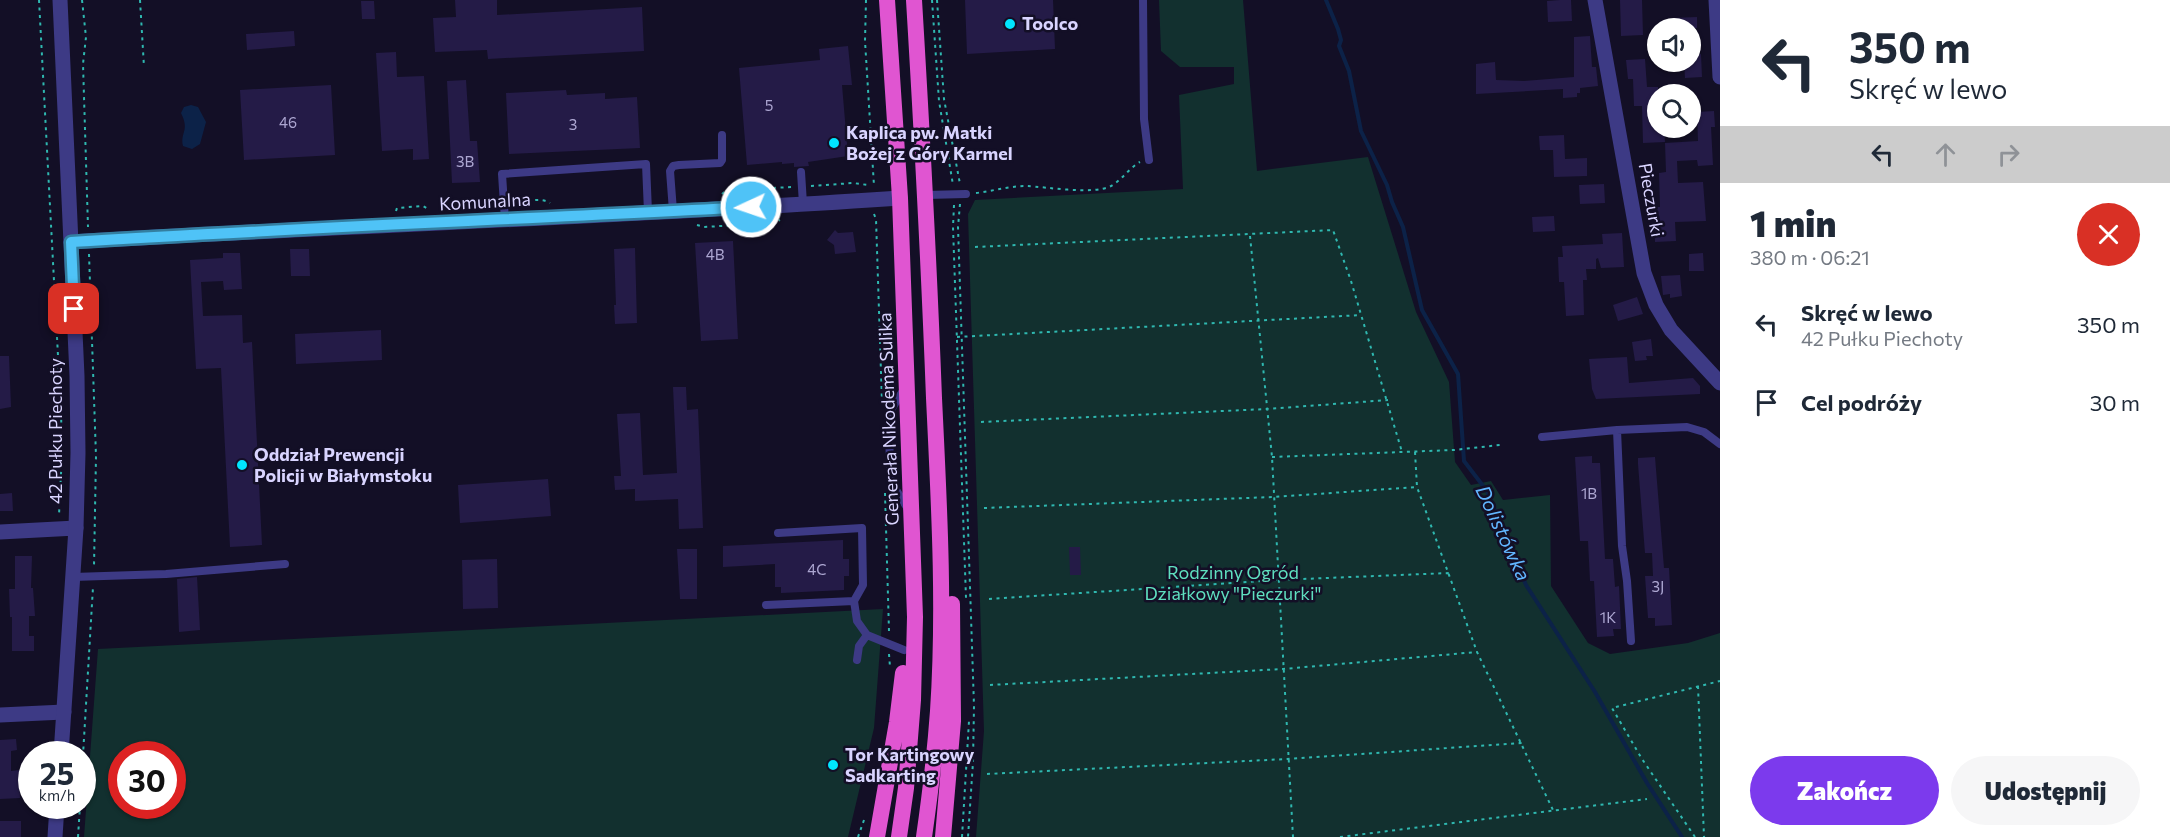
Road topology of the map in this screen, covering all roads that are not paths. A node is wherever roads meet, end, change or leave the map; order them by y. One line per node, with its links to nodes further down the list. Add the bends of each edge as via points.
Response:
1 (60, 0): 18 (street, 42 Pułku Piechoty)
2 (887, 0): 13 (highway, Generała Nikodema Sulika)
3 (914, 0): 12 (highway)
4 (1143, 0): 9 (lane, via 1144,119)
5 (1595, 0): 19 (street, Pieczurki, via 1644,273 1671,330)
6 (1716, 0): 7 (street)
7 (1720, 76)
8 (722, 135): 15 (lane, via 720,164 679,165 670,171)
9 (1149, 160)
10 (801, 172): 14 (lane)
11 (966, 194): 12 (lane)
12 (926, 195): 23 (highway)
13 (900, 198): 14 (street, Komunalna); 27 (highway, Generała Nikodema Sulika)
14 (803, 204): 15 (street, Komunalna)
15 (673, 211): 16 (street, Komunalna)
16 (648, 212): 17 (street, Komunalna); 17 (lane, via 646,164 502,174)
17 (505, 220): 18 (street, Komunalna)
18 (71, 242): 24 (street, 42 Pułku Piechoty, via 78,431)
19 (1720, 383)
20 (1617, 430): 21 (lane); 22 (lane, via 1687,427 1704,432); 33 (lane)
21 (1542, 437)
22 (1720, 444)
23 (938, 496): 43 (highway, via 938,709); 44 (highway, via 952,606 953,721)
24 (76, 528): 25 (street); 29 (street, 42 Pułku Piechoty)
25 (0, 532)
26 (778, 533): 30 (lane, via 862,528 863,585)
27 (914, 552): 34 (highway); 42 (highway, Generała Nikodema Sulika, via 913,700)
28 (285, 564): 29 (lane)
29 (73, 577): 36 (street, 42 Pułku Piechoty)
30 (854, 601): 31 (lane); 32 (lane, via 857,621)
31 (766, 605)
32 (867, 635): 34 (lane); 35 (lane, via 859,646)
33 (1631, 640)
34 (904, 650): 41 (highway, via 897,722)
35 (857, 660)
36 (64, 712): 37 (street); 38 (street, 42 Pułku Piechoty)
37 (0, 715)
38 (62, 741)
39 (56, 819): 40 (street)
40 (55, 837)
41 (877, 837)
42 (898, 837)
43 (924, 837)
44 (943, 837)

